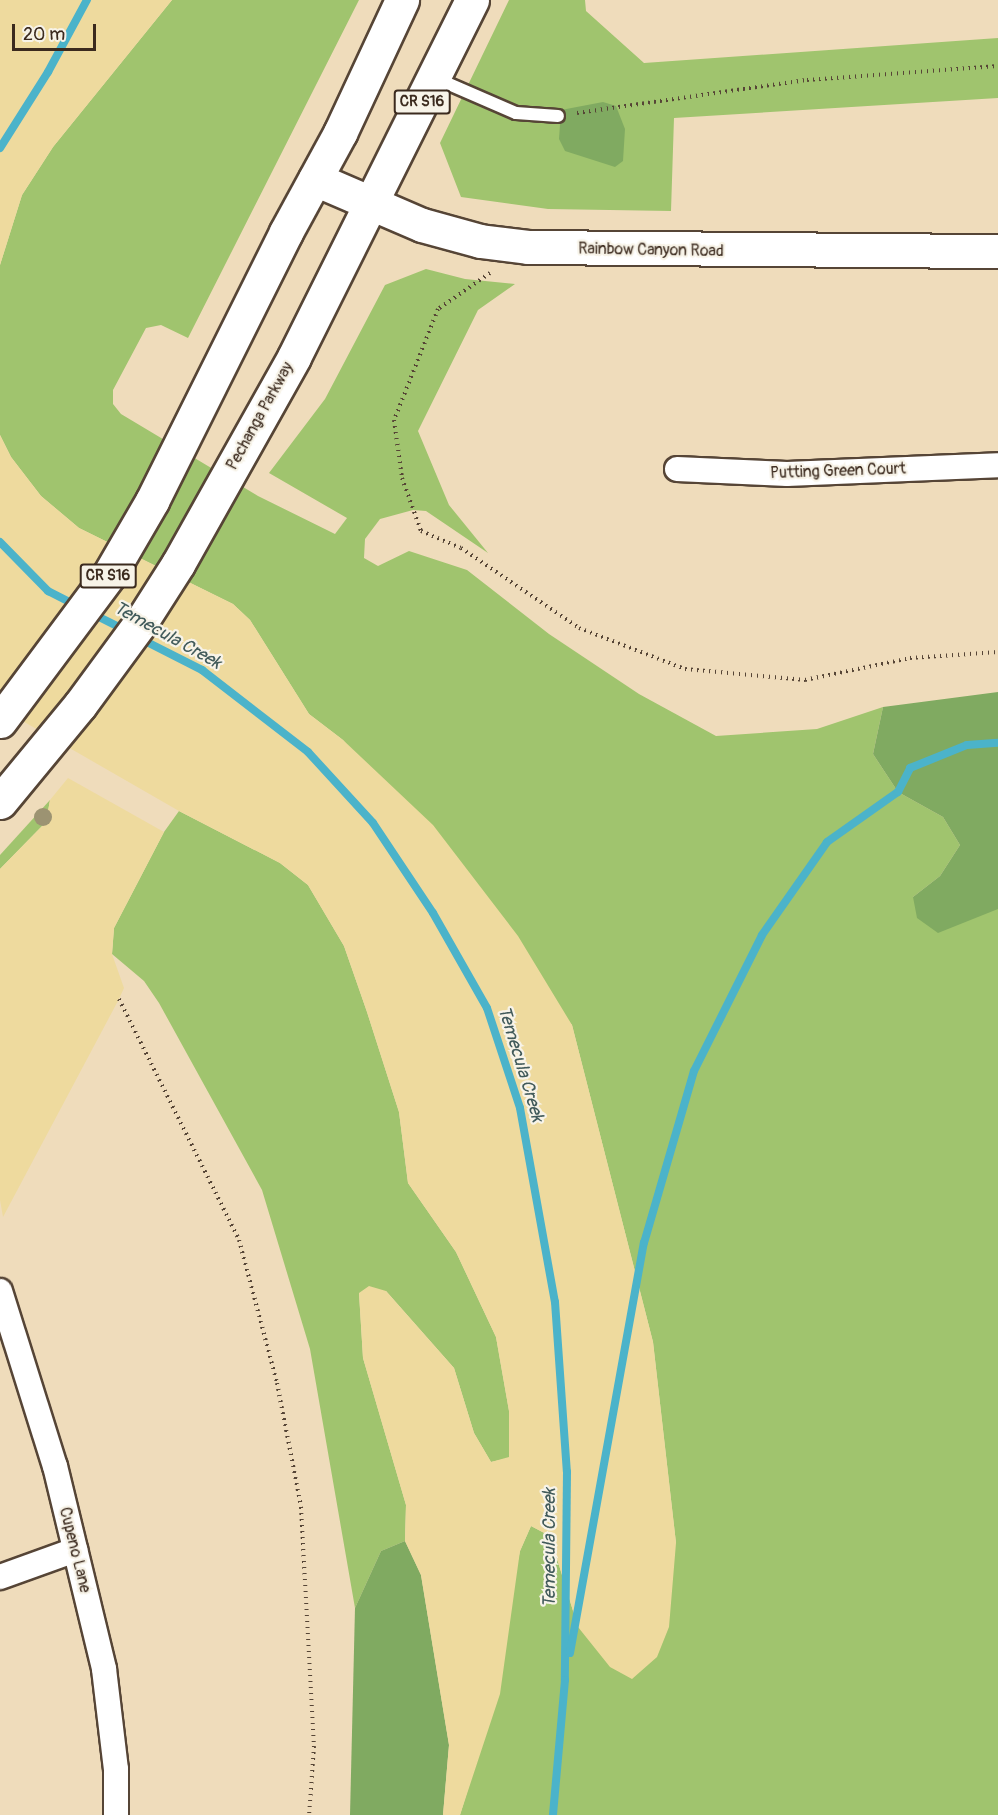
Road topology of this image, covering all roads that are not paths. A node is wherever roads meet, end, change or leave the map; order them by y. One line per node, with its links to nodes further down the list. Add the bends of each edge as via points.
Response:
1 (402, 0): 5 (main road, CR S16)
2 (472, 0): 3 (main road, Pechanga Parkway / CR S16)
3 (434, 78): 4 (lane, via 516,113); 6 (main road, Pechanga Parkway / CR S16)
4 (558, 116)
5 (315, 179): 6 (main road, Rainbow Canyon Road); 10 (main road, CR S16, via 196,417 109,575)
6 (371, 204): 7 (main road, Rainbow Canyon Road, via 422,225 480,241 528,247); 11 (main road, Pechanga Parkway / CR S16, via 294,357 141,622)
7 (998, 251)
8 (998, 465): 9 (street, Putting Green Court, via 787,474)
9 (677, 469)
10 (0, 721)
11 (0, 802)
12 (0, 1291): 13 (street, Cupeno Lane, via 32,1384)
13 (75, 1550): 14 (street); 15 (street, Cupeno Lane, via 104,1669 116,1769)
14 (0, 1578)
15 (116, 1815)

